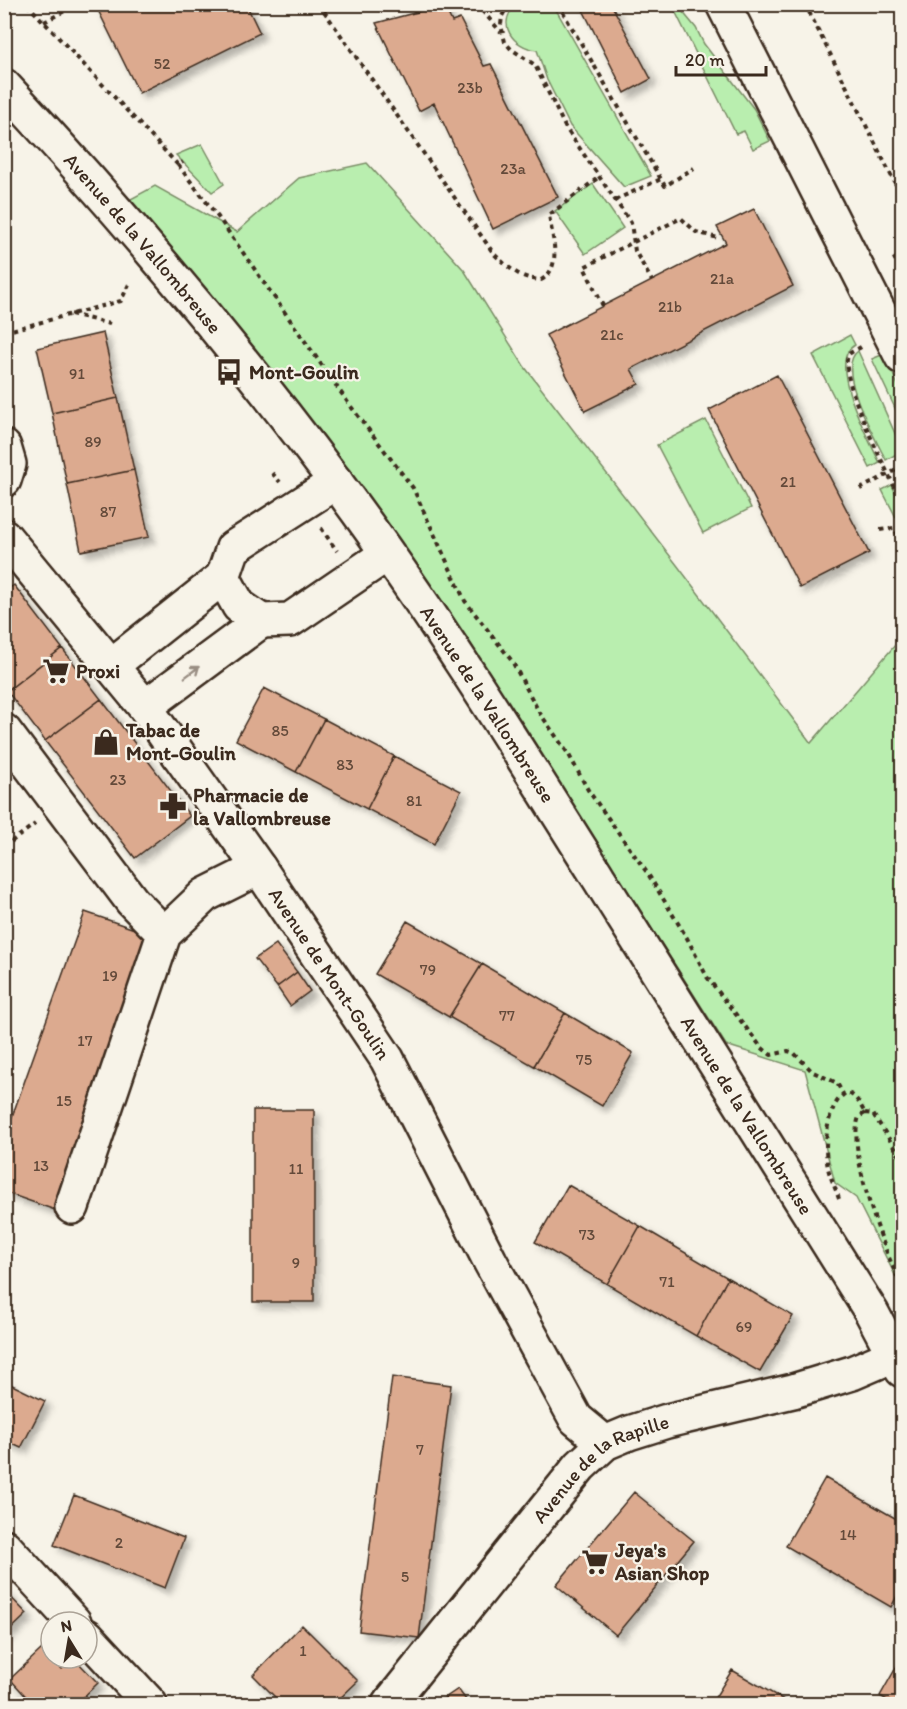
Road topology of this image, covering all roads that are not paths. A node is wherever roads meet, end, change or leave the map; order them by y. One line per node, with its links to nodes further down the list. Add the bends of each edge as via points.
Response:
1 (723, 4): 3 (street)
2 (4, 87): 6 (street, Avenue de la Vallombreuse, via 84,172 208,318)
3 (903, 357)
4 (4, 447): 5 (street, via 9,464)
5 (4, 480)
6 (336, 482): 8 (street, Avenue de la Vallombreuse); 9 (street, via 233,548)
7 (4, 536): 11 (street, Avenue de Mont-Goulin)
8 (387, 554): 10 (street, via 290,620); 17 (street, Avenue de la Vallombreuse, via 484,696 872,1313)
9 (223, 577): 10 (street, via 238,606); 11 (street)
10 (261, 621): 12 (street, one-way to 10)
11 (112, 665): 12 (street, Avenue de Mont-Goulin)
12 (145, 707): 14 (street, Avenue de Mont-Goulin)
13 (4, 731): 15 (street, via 132,901)
14 (259, 868): 15 (street, via 205,895); 18 (street, Avenue de Mont-Goulin, via 387,1059 576,1419)
15 (164, 933): 16 (street)
16 (72, 1207)
17 (898, 1362): 18 (street, Avenue de la Rapille, via 667,1421)
18 (605, 1443): 23 (street, Avenue de la Rapille, via 580,1466)
19 (4, 1546): 20 (street)
20 (63, 1610)
21 (99, 1649): 22 (street)
22 (150, 1704)
23 (389, 1704)

